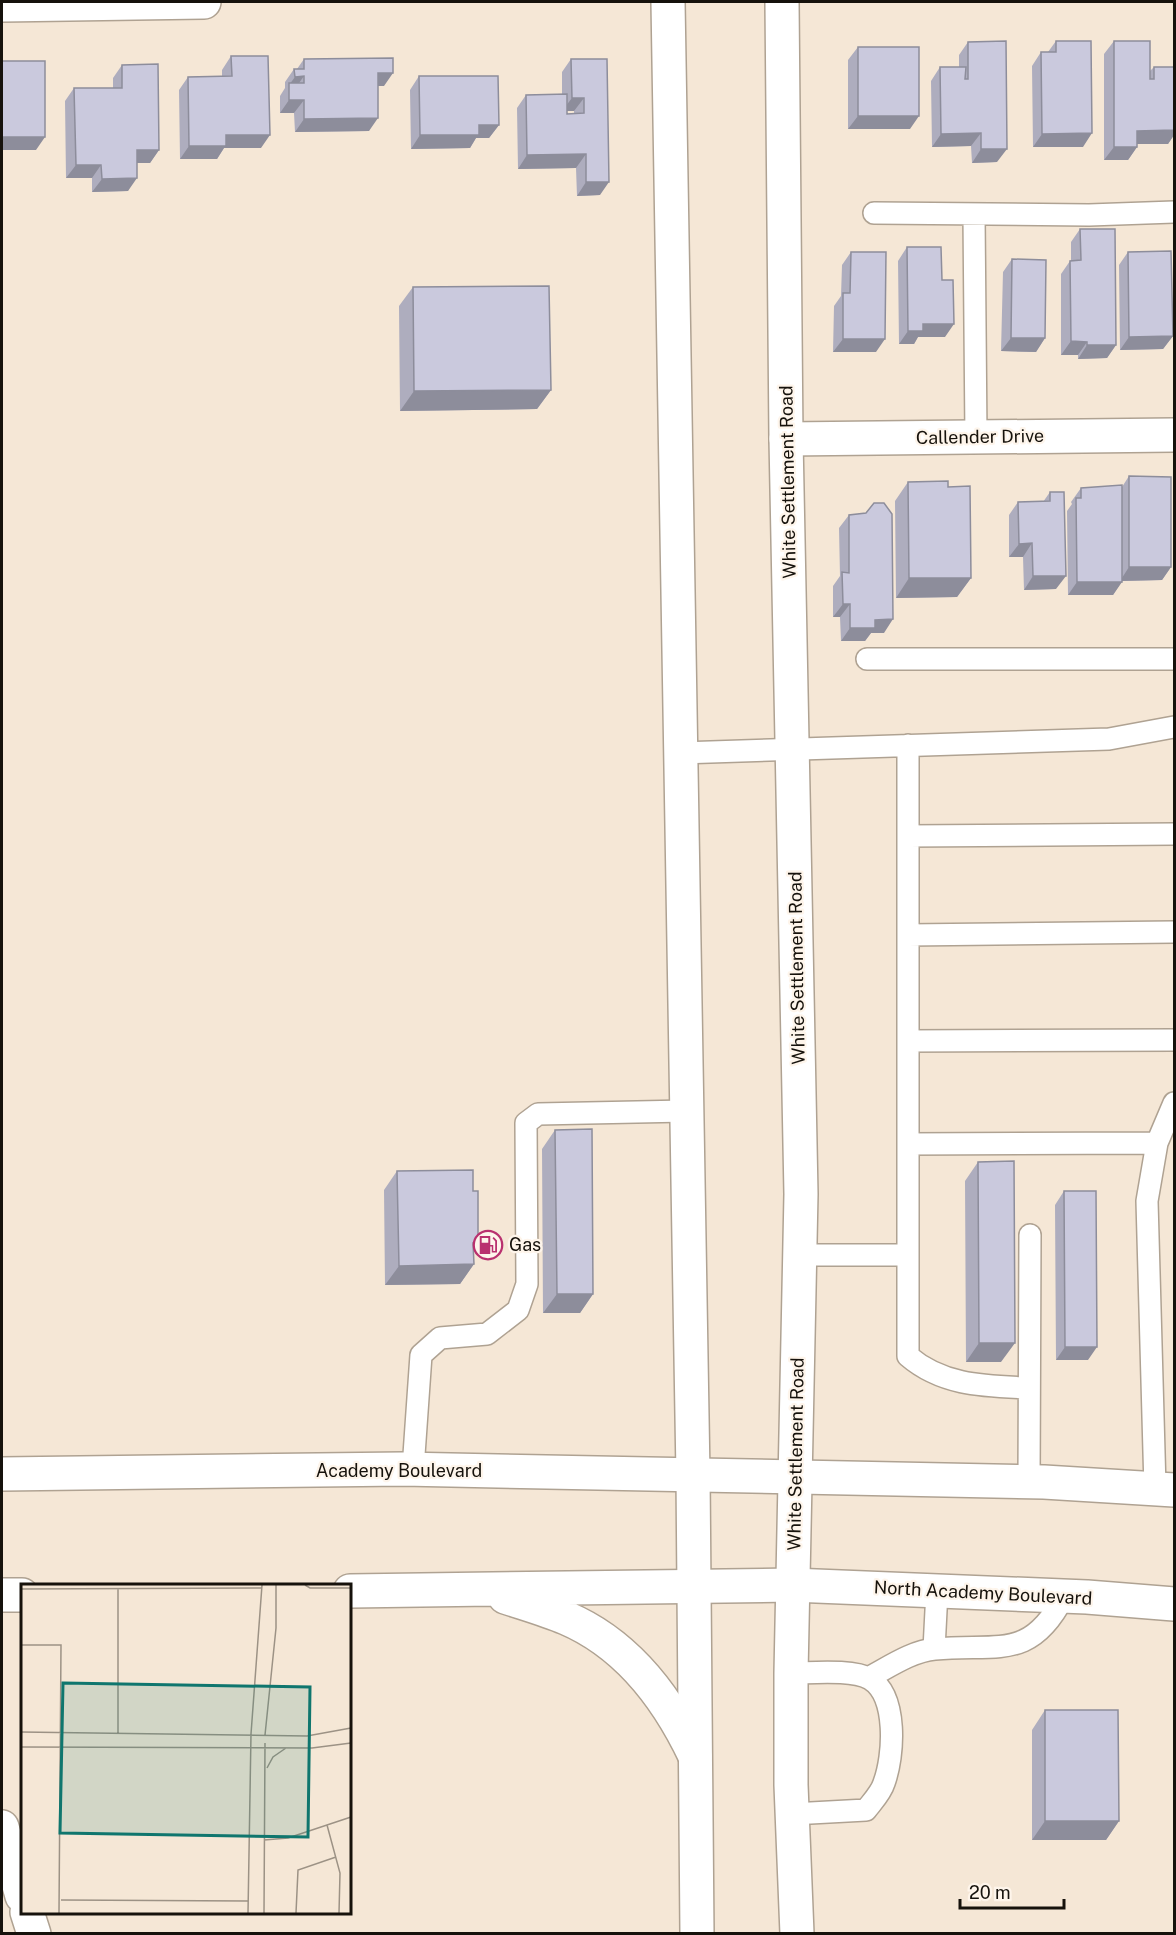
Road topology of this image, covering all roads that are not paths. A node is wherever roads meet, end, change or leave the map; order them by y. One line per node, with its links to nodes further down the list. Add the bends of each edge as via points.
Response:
1 (204, 2): 4 (main road)
2 (668, 2): 16 (main road)
3 (782, 2): 10 (main road, White Settlement Road)
4 (2, 5)
5 (1174, 212): 7 (lane)
6 (874, 213): 7 (lane)
7 (974, 215): 9 (lane)
8 (1174, 435): 9 (main road, Callender Drive)
9 (976, 437): 10 (main road, Callender Drive)
10 (786, 439): 15 (main road, White Settlement Road)
11 (867, 658): 12 (lane)
12 (1174, 659)
13 (1174, 727): 14 (lane, via 1109,739)
14 (908, 745): 15 (lane); 18 (lane)
15 (793, 749): 16 (lane); 29 (main road, White Settlement Road)
16 (680, 753): 24 (main road)
17 (1174, 834): 18 (lane)
18 (908, 836): 20 (lane)
19 (1174, 932): 20 (lane)
20 (908, 935): 22 (lane)
21 (1174, 1040): 22 (lane)
22 (908, 1041): 26 (lane)
23 (1174, 1103): 25 (lane)
24 (686, 1111): 31 (lane, via 538,1114 526,1123 527,1284 518,1310 488,1334 440,1338 421,1354); 33 (main road)
25 (1156, 1143): 26 (lane); 36 (lane, via 1147,1201)
26 (908, 1144): 28 (lane)
27 (1030, 1234): 30 (lane)
28 (908, 1255): 29 (lane); 30 (lane, via 908,1356 925,1370 968,1385)
29 (800, 1256): 34 (main road, White Settlement Road)
30 (1029, 1388): 35 (lane)
31 (412, 1469): 32 (main road, Academy Boulevard); 33 (main road, Academy Boulevard)
32 (2, 1474)
33 (693, 1475): 34 (main road, Academy Boulevard); 38 (main road)
34 (796, 1477): 35 (main road); 37 (main road, White Settlement Road)
35 (1029, 1482): 36 (main road)
36 (1165, 1489)
37 (792, 1585): 38 (main road); 41 (main road, North Academy Boulevard); 47 (main road, White Settlement Road)
38 (693, 1586): 39 (main road); 49 (main road)
39 (484, 1589): 40 (main road); 49 (main road, via 567,1618 621,1653 667,1704)
40 (351, 1591)
41 (937, 1591): 44 (main road, North Academy Boulevard); 46 (lane)
42 (2, 1595): 43 (main road)
43 (21, 1595)
44 (1064, 1596): 45 (main road, North Academy Boulevard); 46 (lane, via 1054,1616 1025,1642 979,1650)
45 (1174, 1605)
46 (934, 1649): 48 (lane, via 910,1656)
47 (791, 1673): 48 (lane); 50 (main road, White Settlement Road)
48 (868, 1678): 50 (lane, via 883,1689 889,1705 892,1758 884,1786 866,1810)
49 (695, 1756): 55 (main road)
50 (792, 1814): 56 (main road, White Settlement Road)
51 (2, 1827): 52 (main road)
52 (21, 1893)
53 (28, 1914): 54 (main road)
54 (34, 1934)
55 (697, 1934)
56 (797, 1934)

